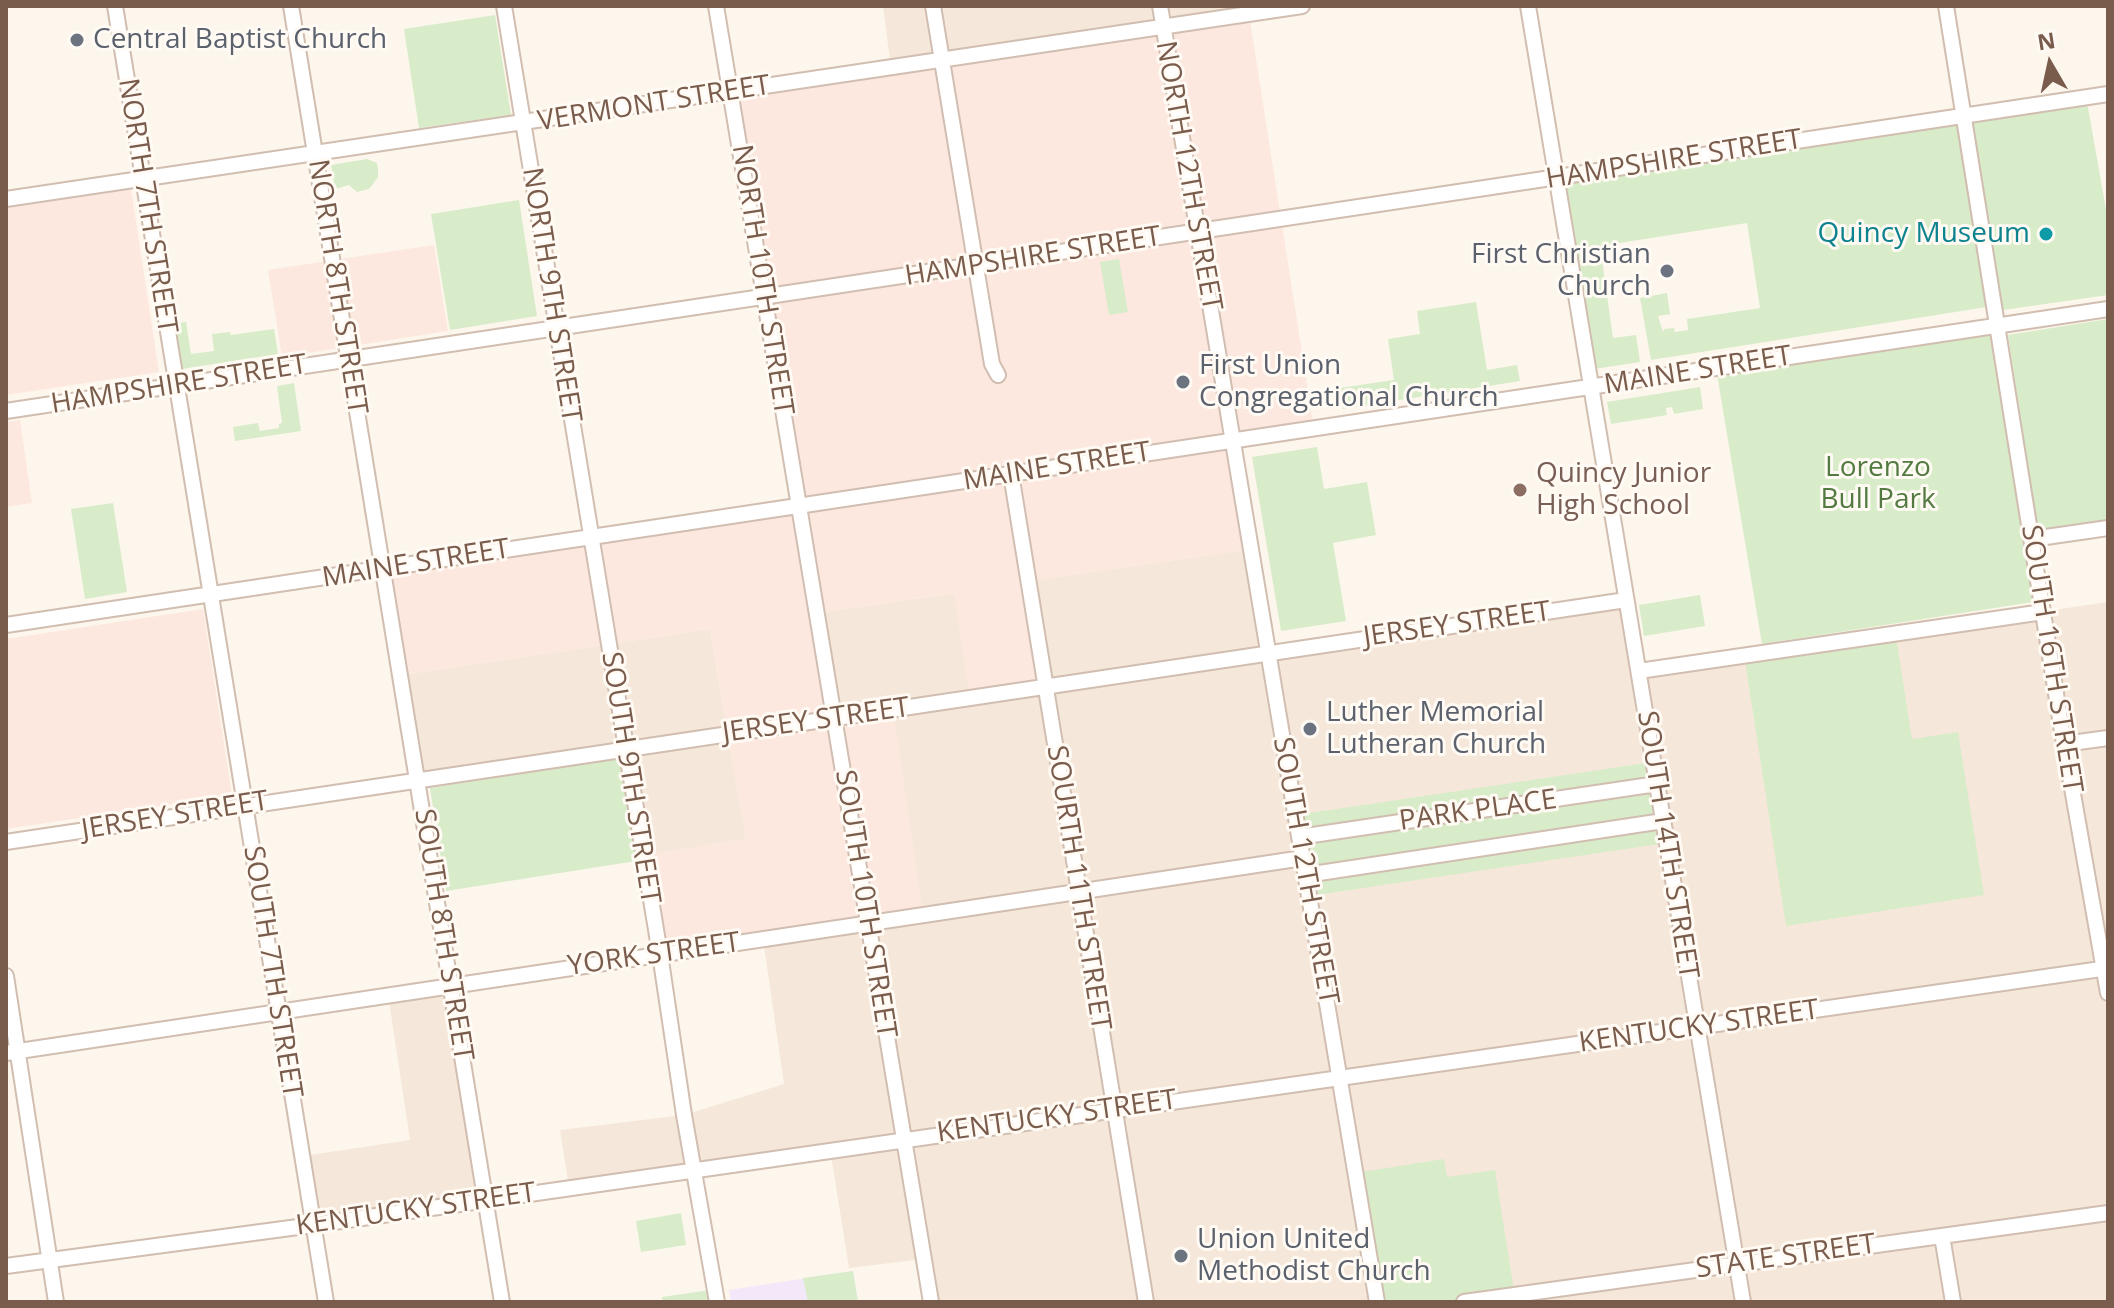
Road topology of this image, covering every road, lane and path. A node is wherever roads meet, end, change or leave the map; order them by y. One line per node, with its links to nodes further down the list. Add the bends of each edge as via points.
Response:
1 (115, 6): 18 (street, NORTH 7TH STREET)
2 (291, 6): 16 (street, NORTH 8TH STREET)
3 (504, 6): 15 (street, NORTH 9TH STREET)
4 (716, 6): 12 (street, NORTH 10TH STREET)
5 (933, 6): 11 (street)
6 (1160, 6): 10 (street, NORTH 12TH STREET)
7 (1302, 6): 10 (street, VERMONT STREET)
8 (1528, 6): 17 (street, SOUTH 14TH STREET)
9 (1946, 6): 14 (street, SOUTH 16TH STREET)
10 (1163, 27): 11 (street, VERMONT STREET); 20 (street, NORTH 12TH STREET)
11 (942, 61): 12 (street, VERMONT STREET); 21 (street)
12 (731, 92): 15 (street, VERMONT STREET); 22 (street, NORTH 10TH STREET)
13 (2108, 94): 14 (street, HAMPSHIRE STREET)
14 (1963, 115): 17 (street, HAMPSHIRE STREET); 24 (street, SOUTH 16TH STREET)
15 (524, 124): 16 (street, VERMONT STREET); 25 (street, NORTH 9TH STREET)
16 (316, 154): 18 (street, VERMONT STREET); 26 (street, NORTH 8TH STREET)
17 (1556, 178): 20 (street, HAMPSHIRE STREET); 29 (street, SOUTH 14TH STREET)
18 (142, 179): 19 (street, VERMONT STREET); 28 (street, NORTH 7TH STREET)
19 (6, 199)
20 (1198, 232): 21 (street, HAMPSHIRE STREET); 31 (street, NORTH 12TH STREET)
21 (976, 265): 22 (street, HAMPSHIRE STREET); 27 (street)
22 (764, 297): 25 (street, HAMPSHIRE STREET); 33 (street, NORTH 10TH STREET)
23 (2108, 309): 24 (street, MAINE STREET)
24 (1997, 326): 29 (street, MAINE STREET); 36 (street, SOUTH 16TH STREET)
25 (556, 328): 26 (street, HAMPSHIRE STREET); 35 (street, NORTH 9TH STREET)
26 (349, 359): 28 (street, HAMPSHIRE STREET); 37 (street, NORTH 8TH STREET)
27 (998, 375)
28 (175, 386): 30 (street, HAMPSHIRE STREET); 38 (street, NORTH 7TH STREET)
29 (1592, 387): 31 (street, MAINE STREET); 39 (street, SOUTH 14TH STREET)
30 (6, 411)
31 (1233, 441): 32 (street, MAINE STREET); 42 (street, SOUTH 12TH STREET)
32 (1011, 474): 33 (street, MAINE STREET); 44 (street, SOURTH 11TH STREET)
33 (800, 506): 35 (street, MAINE STREET); 45 (street, SOUTH 10TH STREET)
34 (2108, 528): 36 (street)
35 (591, 537): 37 (street, MAINE STREET); 48 (street, SOUTH 9TH STREET)
36 (2032, 539): 40 (street, SOUTH 16TH STREET)
37 (383, 569): 38 (street, MAINE STREET); 49 (street, SOUTH 8TH STREET)
38 (211, 595): 41 (street, MAINE STREET); 51 (street, SOUTH 7TH STREET)
39 (1626, 600): 42 (street, JERSEY STREET); 43 (street, SOUTH 14TH STREET)
40 (2043, 612): 43 (street); 47 (street, SOUTH 16TH STREET)
41 (6, 625)
42 (1269, 653): 44 (street, JERSEY STREET); 53 (street, SOUTH 12TH STREET)
43 (1639, 671): 50 (street, SOUTH 14TH STREET)
44 (1046, 687): 45 (street, JERSEY STREET); 57 (street, SOURTH 11TH STREET)
45 (835, 718): 48 (street, JERSEY STREET); 58 (street, SOUTH 10TH STREET)
46 (2108, 738): 47 (street)
47 (2064, 744): 60 (street, SOUTH 16TH STREET)
48 (625, 749): 49 (street, JERSEY STREET); 59 (street, SOUTH 9TH STREET)
49 (418, 780): 51 (street, JERSEY STREET); 62 (street, SOUTH 8TH STREET)
50 (1657, 784): 52 (street, SOUTH 14TH STREET); 53 (street, PARK PLACE)
51 (245, 805): 54 (street, JERSEY STREET); 64 (street, SOUTH 7TH STREET)
52 (1663, 821): 56 (street, PARK PLACE); 65 (street, SOUTH 14TH STREET)
53 (1299, 837): 55 (street, SOUTH 12TH STREET)
54 (6, 842)
55 (1303, 858): 56 (street, SOUTH 12TH STREET); 57 (street, YORK STREET)
56 (1306, 875): 67 (street, SOUTH 12TH STREET)
57 (1079, 891): 58 (street, YORK STREET); 68 (street, SOURTH 11TH STREET)
58 (868, 923): 59 (street, YORK STREET); 69 (street, SOUTH 10TH STREET)
59 (660, 954): 62 (street, YORK STREET); 70 (street, SOUTH 9TH STREET)
60 (2106, 969): 63 (street, SOUTH 16TH STREET); 65 (street, KENTUCKY STREET)
61 (6, 976): 66 (street)
62 (451, 984): 64 (street, YORK STREET); 71 (street, SOUTH 8TH STREET)
63 (2108, 993)
64 (279, 1010): 66 (street, YORK STREET); 73 (street, SOUTH 7TH STREET)
65 (1697, 1027): 67 (street, KENTUCKY STREET); 76 (street, SOUTH 14TH STREET)
66 (12, 1052): 75 (street)
67 (1340, 1078): 68 (street, KENTUCKY STREET); 85 (street, SOUTH 12TH STREET)
68 (1114, 1109): 69 (street, KENTUCKY STREET); 84 (street, SOURTH 11TH STREET)
69 (904, 1139): 70 (street, KENTUCKY STREET); 83 (street, SOUTH 10TH STREET)
70 (695, 1169): 71 (street, KENTUCKY STREET); 82 (street, SOUTH 9TH STREET)
71 (486, 1199): 73 (street, KENTUCKY STREET); 81 (street, SOUTH 8TH STREET)
72 (2108, 1213): 74 (street, STATE STREET)
73 (313, 1225): 75 (street, KENTUCKY STREET); 80 (street, SOUTH 7TH STREET)
74 (1942, 1236): 76 (street, STATE STREET); 88 (street)
75 (49, 1260): 77 (street, KENTUCKY STREET); 79 (street)
76 (1737, 1264): 78 (street, STATE STREET); 87 (street, SOUTH 14TH STREET)
77 (6, 1266)
78 (1559, 1296): 86 (street, STATE STREET)
79 (56, 1302)
80 (326, 1302)
81 (502, 1302)
82 (717, 1302)
83 (931, 1302)
84 (1146, 1302)
85 (1377, 1302)
86 (1464, 1302)
87 (1743, 1302)
88 (1953, 1302)

